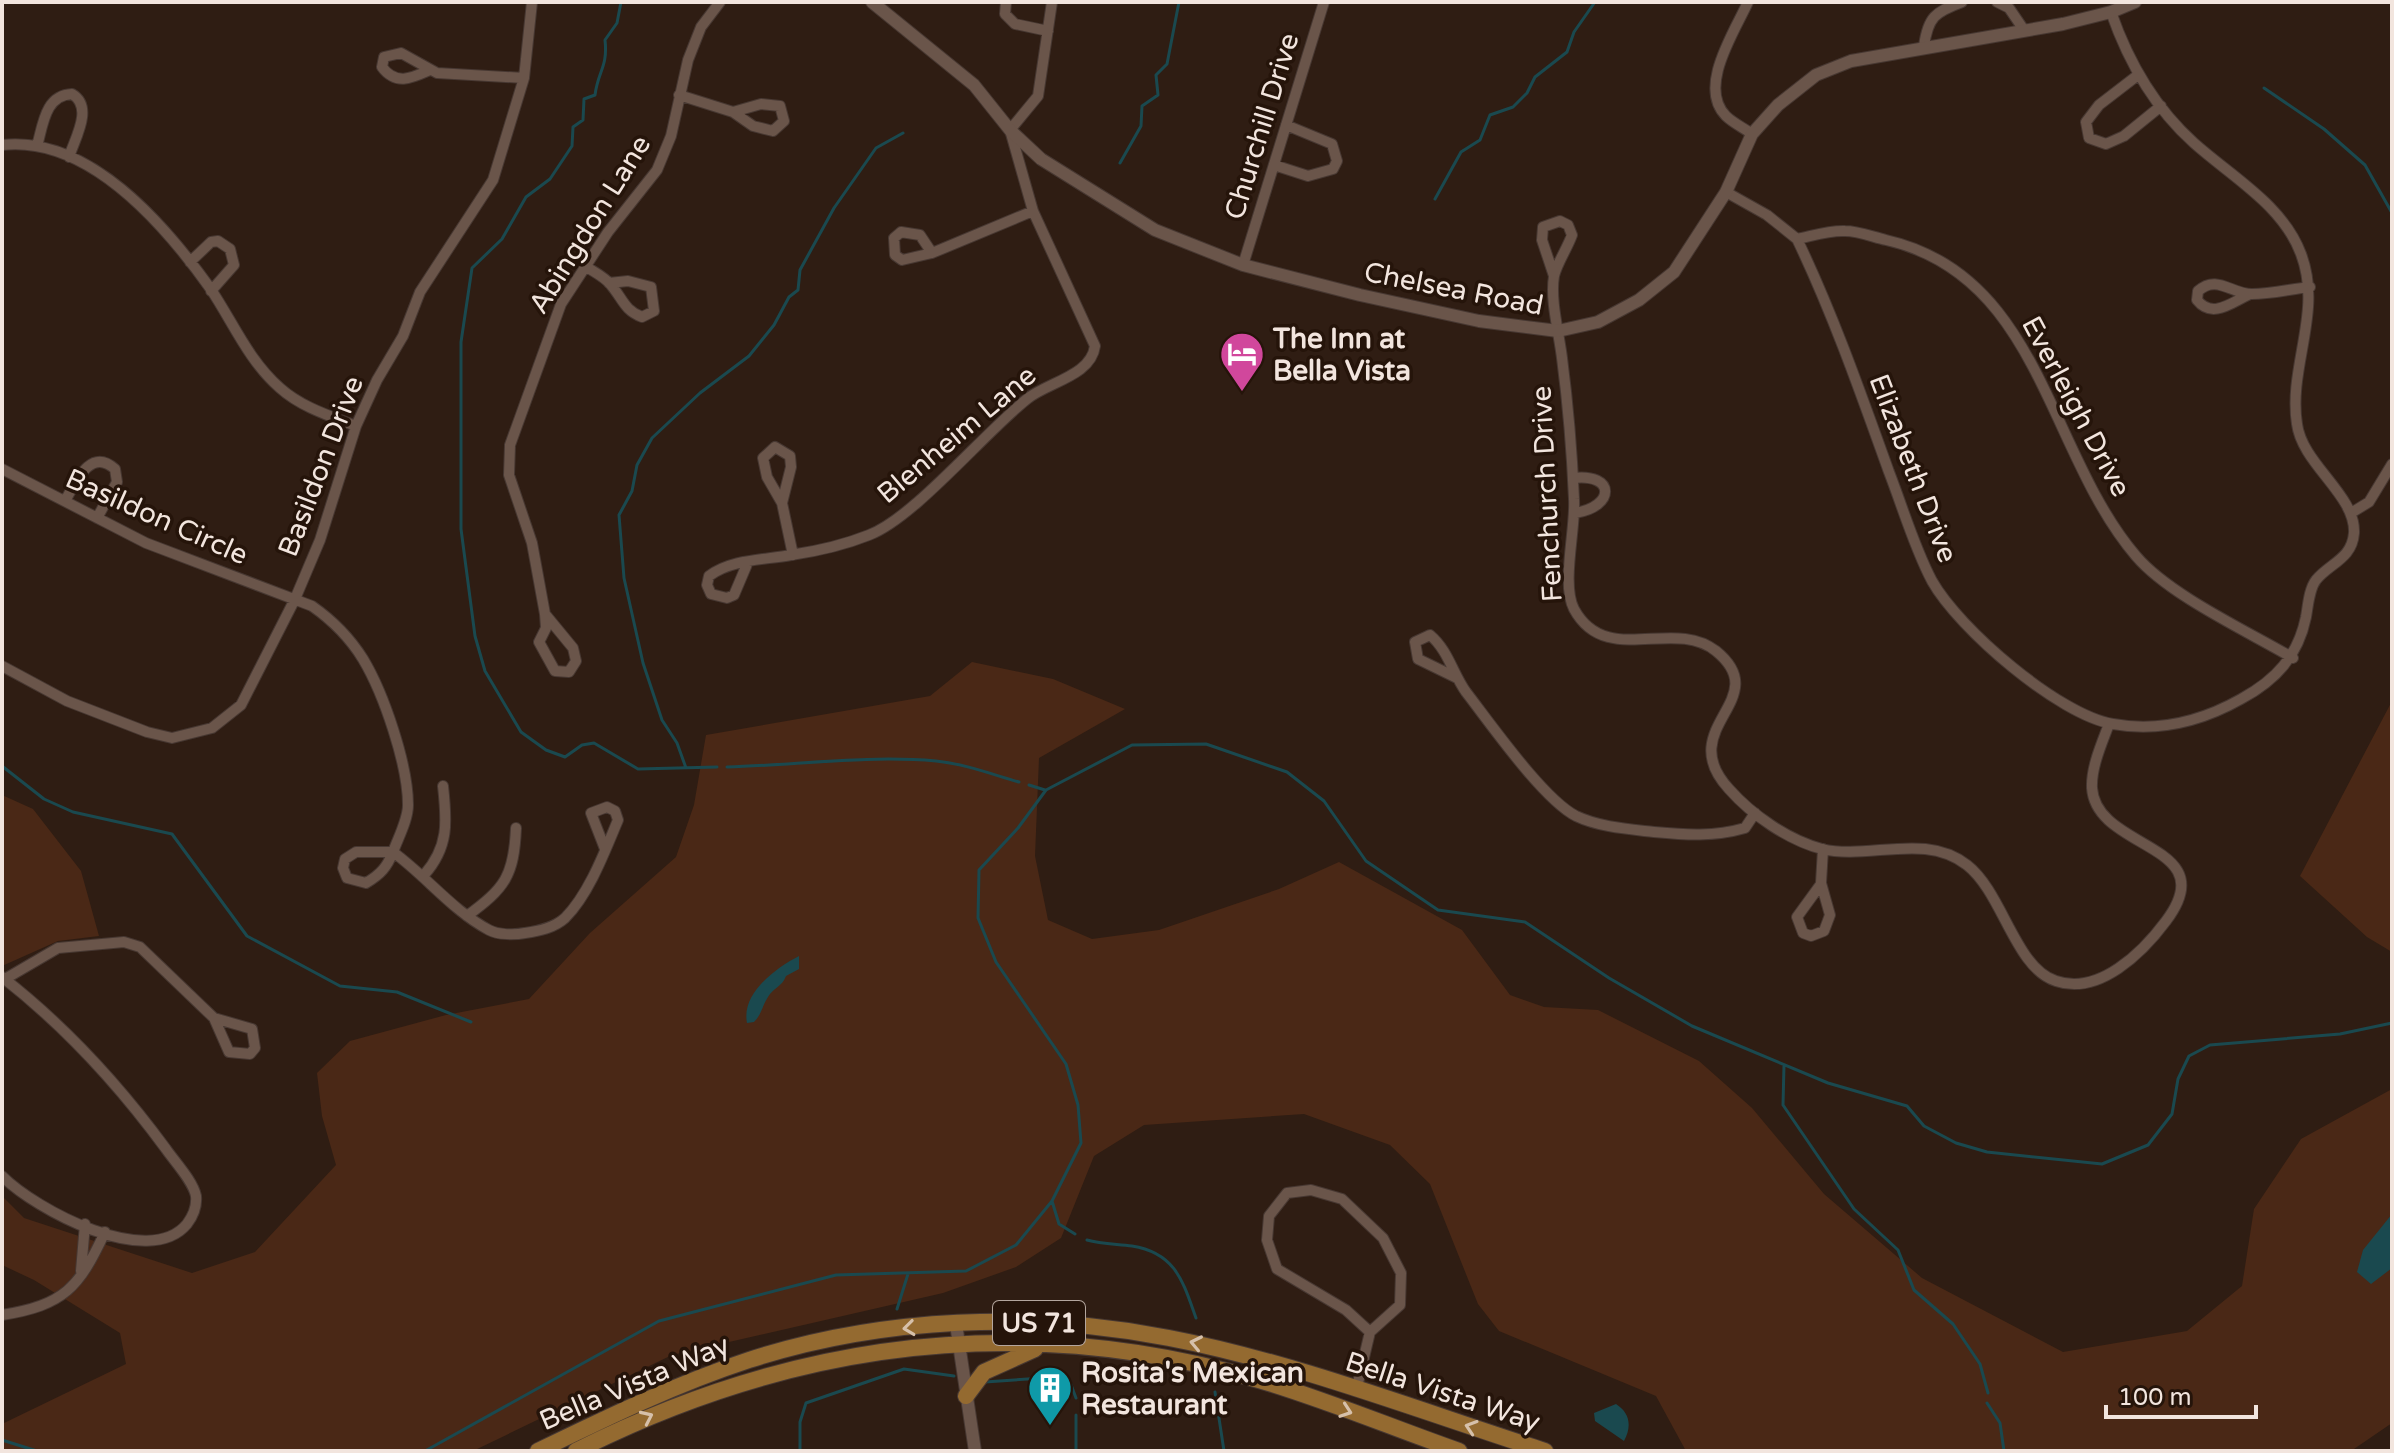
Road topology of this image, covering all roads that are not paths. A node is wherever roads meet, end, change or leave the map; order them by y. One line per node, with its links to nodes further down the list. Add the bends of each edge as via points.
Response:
1 (532, 2): 17 (street, Basildon Drive)
2 (720, 2): 18 (street, Abingdon Lane, via 701,27)
3 (872, 2): 22 (street, Chelsea Road, via 974,85)
4 (1006, 2): 13 (street, via 1005,14 1015,24)
5 (1052, 2): 13 (street)
6 (1324, 2): 21 (street, Churchill Drive)
7 (1748, 2): 23 (street, via 1716,76 1717,102 1725,115)
8 (1962, 2): 14 (street, via 1941,9 1927,25)
9 (1997, 2): 12 (street, via 2009,8)
10 (2135, 2): 11 (street, Chelsea Road)
11 (2111, 12): 12 (street, Chelsea Road); 16 (street)
12 (2024, 30): 14 (street, Chelsea Road)
13 (1048, 31): 22 (street, via 1038,96)
14 (1924, 46): 23 (street, Chelsea Road, via 1851,61 1816,75)
15 (430, 70): 17 (street)
16 (2138, 75): 19 (street); 19 (street, via 2099,105 2086,122 2089,138 2106,144)
17 (524, 78): 41 (street, Basildon Drive, via 493,180 420,292)
18 (679, 95): 20 (street); 34 (street, Abingdon Lane, via 657,170)
19 (2161, 106): 37 (street, via 2190,140 2288,226)
20 (733, 112): 20 (street, via 753,126 773,131 784,121 774,103)
21 (1286, 125): 27 (street, Churchill Drive); 27 (street, via 1332,144 1337,161 1333,169 1308,176)
22 (1010, 130): 29 (street, Blenheim Lane); 33 (street, Chelsea Road, via 1041,159 1143,224)
23 (1752, 134): 28 (street, Chelsea Road)
24 (2, 145): 25 (street)
25 (37, 146): 26 (street); 26 (street, via 48,108 60,96 72,94 81,102 83,117)
26 (69, 157): 32 (street, via 134,199)
27 (1274, 165): 33 (street, Churchill Drive)
28 (1726, 192): 30 (street); 40 (street, Chelsea Road, via 1674,272 1612,315)
29 (1033, 211): 31 (street); 50 (street, Blenheim Lane, via 1089,328 1094,359 1039,389 1008,414 900,517 872,534)
30 (1797, 239): 54 (street, Everleigh Drive, via 1844,230 1907,245 1933,254 1971,282 2008,324 2030,360 2059,425 2137,557 2180,591); 57 (street, Elizabeth Drive, via 1933,583 1986,644 2028,680)
31 (932, 253)
32 (190, 262): 38 (street); 38 (street, via 211,242 230,249 234,265)
33 (1243, 265): 40 (street, Chelsea Road, via 1479,321)
34 (585, 266): 36 (street); 53 (street, Abingdon Lane, via 561,304 508,458)
35 (1554, 276): 35 (street, via 1572,235 1560,221 1543,227); 40 (street, Fenchurch Drive)
36 (609, 283): 36 (street, via 632,313 642,317 654,311 651,287)
37 (2310, 287): 39 (street); 48 (street, via 2297,424 2304,449)
38 (211, 291): 41 (street, via 259,368 282,390 313,410)
39 (2248, 295)
40 (1558, 331): 44 (street, Fenchurch Drive)
41 (356, 426): 52 (street, Basildon Drive)
42 (2392, 464): 48 (street, via 2369,502)
43 (2, 469): 45 (street, Basildon Circle)
44 (1573, 478): 47 (street, Fenchurch Drive); 47 (street, via 1591,476 1605,491 1594,510)
45 (65, 501): 49 (street, Basildon Circle); 49 (street, via 86,467 108,463 117,482)
46 (782, 503): 46 (street, via 790,456 775,447 763,458); 50 (street)
47 (1575, 513): 59 (street, Fenchurch Drive, via 1569,583 1572,606 1586,625 1619,641 1684,640 1708,646 1728,664 1734,696 1712,734 1710,751 1722,781)
48 (2351, 513): 54 (street, via 2354,533 2347,555 2314,582)
49 (97, 518): 52 (street, Basildon Circle, via 218,573)
50 (793, 555): 51 (street, Blenheim Lane)
51 (748, 562)
52 (295, 599): 55 (street, Basildon Drive, via 241,705 212,728 196,733 172,738 135,728 67,701); 63 (street, Basildon Circle, via 331,620 348,639 364,660 382,706 404,774 408,808)
53 (545, 614): 53 (street, Abingdon Lane, via 573,648 576,661 569,672 555,671 539,642)
54 (2293, 658): 57 (street, Elizabeth Drive, via 2241,699 2193,721 2151,727)
55 (2, 666)
56 (1457, 678): 56 (street, via 1418,659 1415,642 1430,635); 59 (street, via 1542,786 1574,815 1615,827 1700,836 1745,828)
57 (2109, 724): 62 (street, Fenchurch Drive, via 2092,790 2100,809 2121,830 2172,862 2182,878 2182,897 2154,936 2108,976 2085,983 2057,982 2036,971 1987,888 1967,865 1939,852)
58 (443, 786): 64 (street, via 447,830 439,859)
59 (1755, 813): 62 (street, Fenchurch Drive)
60 (516, 828): 66 (street, via 510,875 492,898)
61 (605, 849): 66 (street, via 565,918 546,929 518,935 492,932)
62 (1823, 849): 65 (street)
63 (393, 852): 63 (street, via 386,868 366,883 347,878 345,859 356,852); 64 (street)
64 (424, 875): 66 (street)
65 (1821, 883): 65 (street, via 1797,917 1803,933 1811,936 1824,931 1830,915)
66 (467, 916)
67 (3, 978): 68 (street, via 58,948 124,942 140,947); 71 (street, via 99,1065 161,1141 196,1195 194,1216 179,1234 133,1242)
68 (214, 1018): 68 (street, via 252,1029 255,1048 250,1054 229,1052)
69 (2, 1176): 70 (street, via 33,1201)
70 (85, 1224): 71 (street); 72 (street)
71 (105, 1232): 72 (street, via 93,1260)
72 (81, 1271): 73 (street, via 69,1291 47,1306)
73 (2, 1315)
74 (956, 1324): 76 (street); 78 (main road, Bella Vista Way / US 71, one-way to 74, via 1167,1337 1053,1323); 80 (main road, Bella Vista Way / US 71, one-way to 80, via 839,1338 751,1360 679,1385)
75 (1370, 1332): 75 (street, via 1400,1305 1401,1273 1383,1238 1342,1199 1311,1190 1287,1193 1269,1216 1267,1240 1277,1269 1346,1310); 78 (street)
76 (959, 1345): 77 (main road, Bella Vista Way / US 71); 79 (street); 81 (main road, Bella Vista Way / US 71, one-way to 76, via 664,1409 742,1381 817,1361)
77 (1045, 1346): 79 (main road, via 984,1372); 83 (main road, Bella Vista Way / US 71, one-way to 83, via 1148,1356 1259,1380)
78 (1356, 1391): 84 (main road, Bella Vista Way / US 71, one-way to 78)
79 (966, 1396): 82 (street)
80 (538, 1451)
81 (576, 1451)
82 (975, 1451)
83 (1459, 1451)
84 (1545, 1451)

